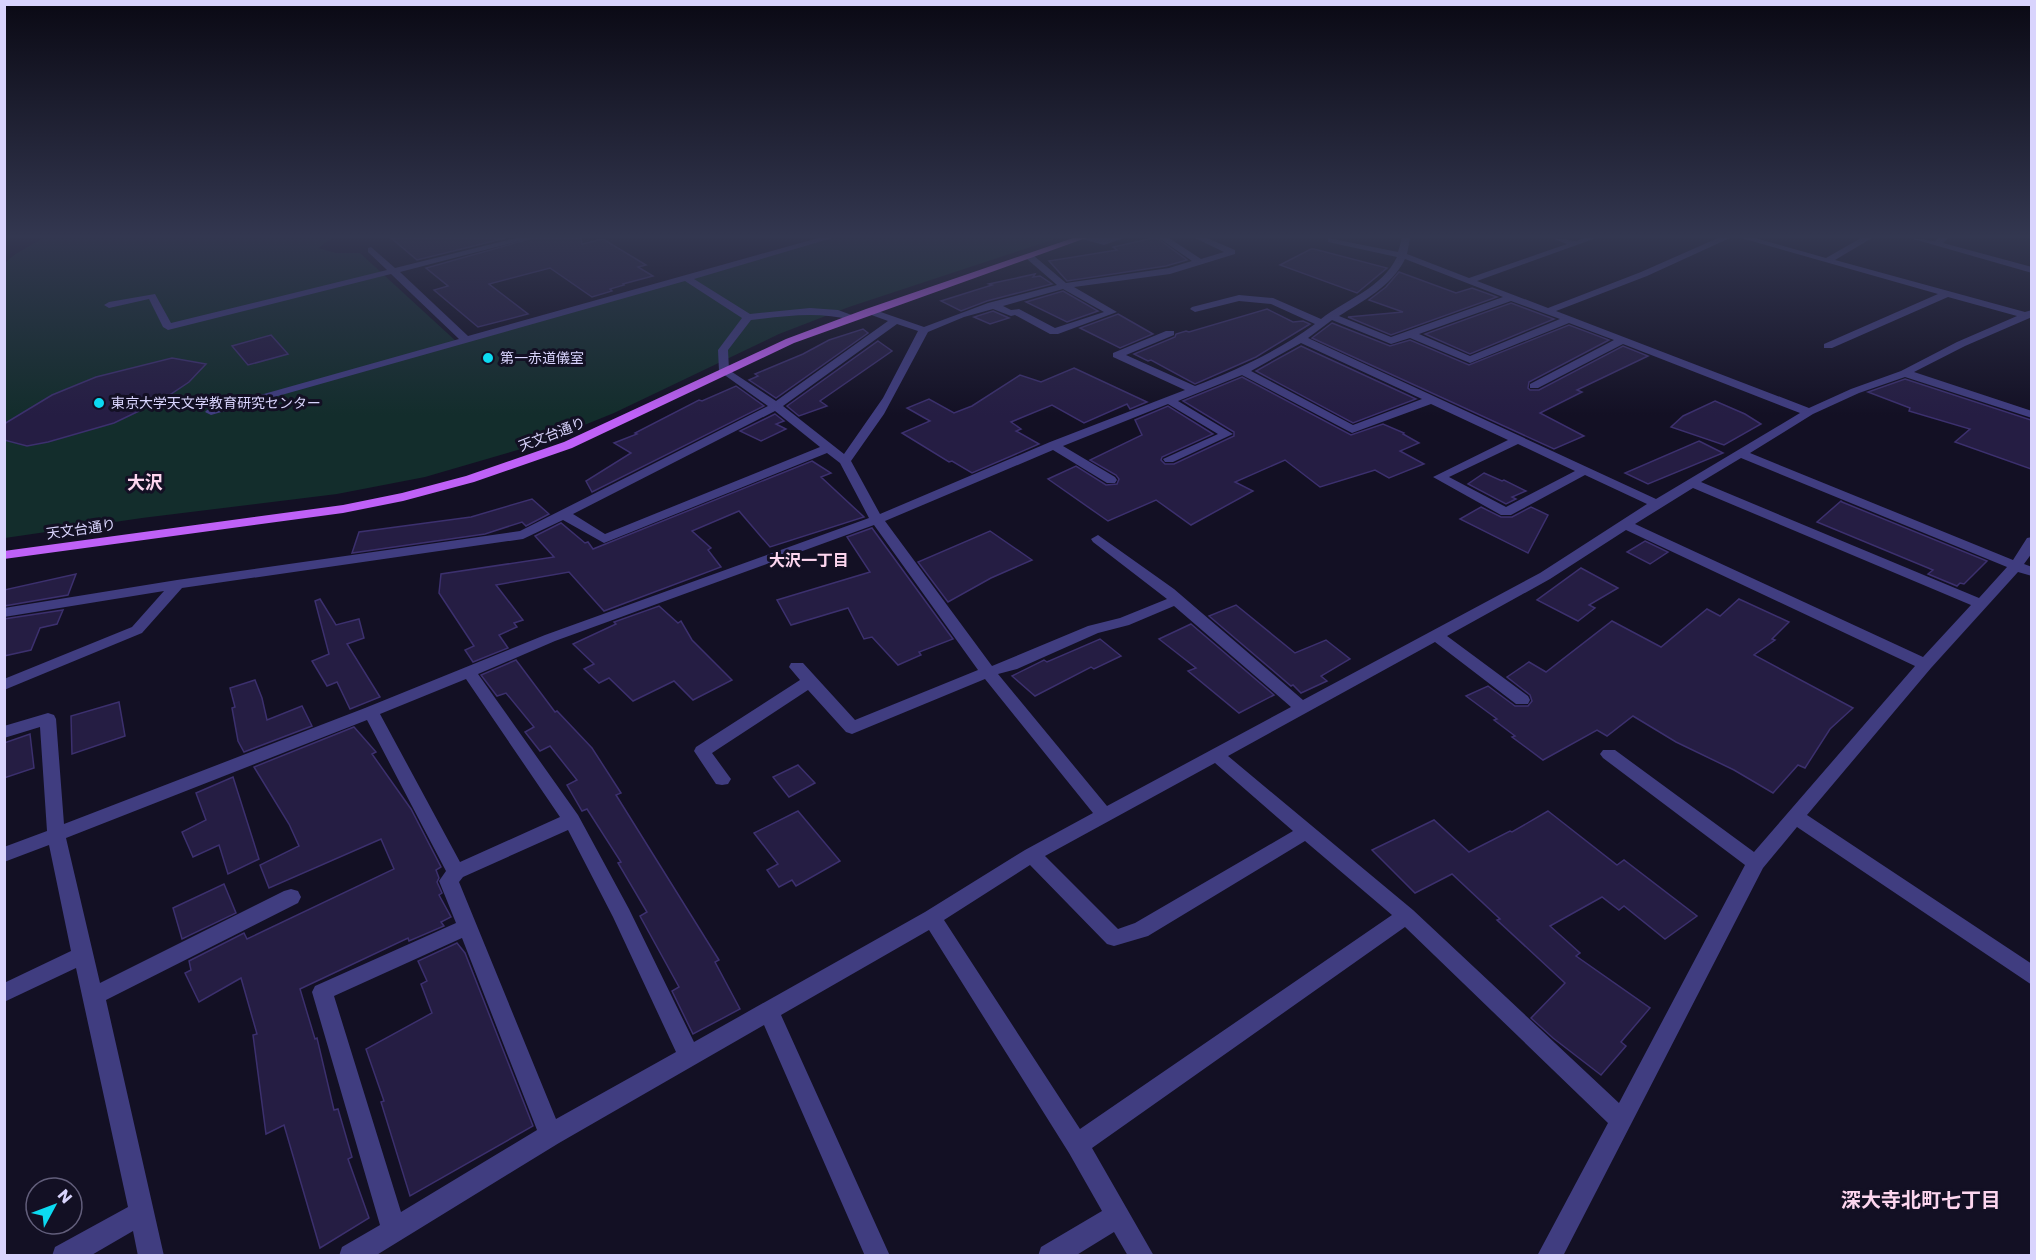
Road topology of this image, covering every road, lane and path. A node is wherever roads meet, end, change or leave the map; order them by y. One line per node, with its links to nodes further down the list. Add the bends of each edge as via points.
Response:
1 (148, 297): 15 (street)
2 (152, 297): 3 (street, via 168,327)
3 (286, 297)
4 (420, 297): 31 (street)
5 (619, 297): 31 (street)
6 (716, 297): 22 (street)
7 (911, 297): 18 (main road, 天文台通り)
8 (1023, 297): 16 (street)
9 (1084, 297): 16 (street, via 1112,312 1054,332 1016,311 1011,313)
10 (1362, 297): 21 (street)
11 (1512, 297): 19 (street); 29 (street)
12 (1585, 297): 19 (street)
13 (1941, 297): 33 (street)
14 (1958, 297): 20 (street)
15 (109, 305)
16 (991, 305): 27 (street)
17 (1195, 309): 26 (street, via 1239,298 1273,301)
18 (869, 311): 23 (main road, 天文台通り); 25 (street)
19 (1548, 311): 24 (street)
20 (2027, 314): 36 (street)
21 (1331, 316): 26 (street); 29 (street, via 1391,341)
22 (748, 317): 23 (street, via 810,311); 34 (street, via 723,350)
23 (852, 317): 34 (main road, 天文台通り)
24 (1570, 320): 29 (street, via 1470,360); 32 (street)
25 (894, 321): 27 (street); 41 (street)
26 (1321, 323): 30 (street)
27 (924, 330): 50 (street, via 883,406)
28 (1170, 333): 38 (street, via 1117,355)
29 (1410, 334)
30 (1301, 339): 35 (street); 40 (street)
31 (466, 340): 42 (street)
32 (1623, 340): 37 (street); 43 (street)
33 (1828, 346)
34 (724, 370): 41 (street); 60 (main road, 天文台通り, via 568,445 444,486 333,510)
35 (1243, 371): 38 (street); 40 (street, via 1353,429)
36 (1905, 373): 43 (street); 44 (street)
37 (1534, 386)
38 (1192, 389): 39 (street)
39 (1167, 399): 46 (street); 49 (street, via 1227,434)
40 (1431, 400): 45 (street)
41 (776, 406): 47 (street); 55 (street)
42 (211, 412)
43 (1809, 412): 48 (street)
44 (2031, 415)
45 (1517, 440): 51 (street); 51 (street, via 1439,477 1506,512)
46 (1054, 445): 52 (street); 56 (street)
47 (831, 447): 50 (street); 55 (street, via 604,539)
48 (1740, 453): 53 (street); 61 (street)
49 (1169, 459)
50 (845, 460): 56 (street)
51 (1584, 471): 54 (street)
52 (1111, 480)
53 (1692, 483): 54 (street); 64 (street)
54 (1657, 504): 57 (street)
55 (565, 515): 62 (street, via 523,535)
56 (877, 520): 69 (street, via 647,602); 70 (street)
57 (1626, 525): 66 (street); 67 (street)
58 (1098, 539): 63 (street)
59 (2031, 541): 61 (street)
60 (4, 555)
61 (2024, 569): 64 (street)
62 (177, 584): 65 (street); 72 (street, via 137,630)
63 (1176, 600): 70 (street); 74 (street)
64 (1982, 604): 67 (street)
65 (4, 613)
66 (1437, 636): 73 (street); 74 (street)
67 (1925, 664): 81 (street)
68 (796, 667): 71 (street)
69 (469, 672): 75 (street); 82 (street)
70 (988, 672): 71 (street, via 852,728); 80 (street)
71 (810, 681): 79 (street, via 702,752)
72 (4, 685)
73 (1522, 700)
74 (1303, 709): 77 (street)
75 (371, 712): 84 (street); 88 (street)
76 (4, 732): 84 (street, via 48,719)
77 (1216, 754): 80 (street); 83 (street)
78 (1609, 754): 87 (street)
79 (722, 779)
80 (1104, 814): 86 (street)
81 (1795, 816): 87 (street); 94 (street)
82 (572, 820): 88 (street); 98 (street)
83 (1308, 831): 86 (street, via 1141,930 1114,938); 90 (street)
84 (56, 835): 85 (street); 93 (street)
85 (4, 855)
86 (1032, 855): 91 (street)
87 (1756, 863): 99 (street)
88 (456, 872): 92 (street, via 449,881)
89 (291, 897): 96 (street)
90 (1406, 916): 99 (street); 101 (street)
91 (932, 918): 97 (street); 101 (street)
92 (469, 926): 100 (street); 104 (street, via 322,992)
93 (82, 955): 95 (street); 96 (street)
94 (2031, 976)
95 (4, 993)
96 (94, 996): 102 (street)
97 (769, 1012): 98 (street); 108 (street)
98 (690, 1058): 100 (street)
99 (1622, 1121): 111 (street)
100 (551, 1135): 104 (street)
101 (1077, 1144): 103 (street)
102 (140, 1214): 105 (street); 106 (street)
103 (1117, 1216): 109 (street); 110 (street)
104 (394, 1231): 107 (street)
105 (64, 1256)
106 (150, 1256)
107 (351, 1256)
108 (878, 1256)
109 (1050, 1256)
110 (1142, 1256)
111 (1549, 1256)

